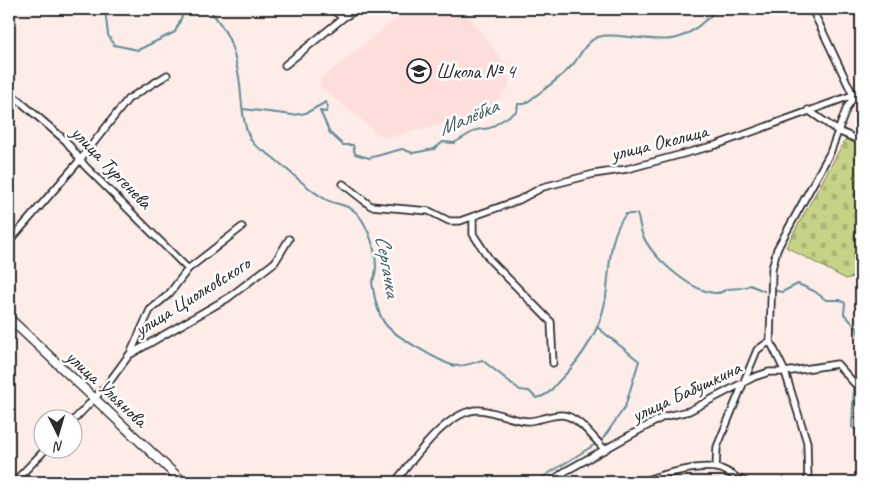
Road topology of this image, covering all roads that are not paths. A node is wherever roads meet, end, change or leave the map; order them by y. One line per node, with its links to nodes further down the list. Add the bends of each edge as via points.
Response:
1 (332, 9): 4 (street)
2 (358, 9): 4 (street)
3 (812, 9): 9 (street)
4 (343, 18): 5 (street)
5 (285, 65)
6 (167, 75): 13 (street, via 128,99)
7 (861, 87): 9 (street)
8 (9, 92): 13 (street, улица Тургенева, via 66,141)
9 (853, 95): 10 (street, улица Околица); 11 (street)
10 (808, 110): 11 (street); 15 (street, улица Околица, via 706,148 543,187)
11 (838, 131): 12 (street); 21 (street, via 830,153 777,250 772,269)
12 (861, 141)
13 (80, 160): 18 (street); 19 (street, улица Тургенева)
14 (343, 184): 15 (street, улица Околица, via 371,206 429,211 449,221)
15 (472, 218): 23 (street, via 474,234 490,260 551,322)
16 (242, 227): 19 (street, улица Циолковского)
17 (289, 239): 22 (street, улица Циолковского, via 275,262 228,298)
18 (9, 242)
19 (188, 269): 22 (street, улица Циолковского, via 169,294 150,310)
20 (9, 318): 27 (main road, улица Ульянова)
21 (770, 341): 24 (street); 25 (street, via 757,350)
22 (129, 355): 27 (street, улица Циолковского)
23 (553, 363)
24 (785, 372): 25 (street, улица Бабушкина, via 769,372); 26 (street, улица Бабушкина, via 837,364); 38 (street, via 807,442)
25 (744, 384): 29 (street, улица Бабушкина, via 690,411 663,417); 31 (street, via 717,447)
26 (861, 388)
27 (95, 399): 28 (street, улица Циолковского); 33 (main road, улица Ульянова)
28 (82, 412)
29 (604, 450): 34 (street, via 572,418 562,415 526,421 467,410 456,415 431,440); 35 (street, улица Бабушкина)
30 (37, 458): 32 (street)
31 (716, 468): 36 (street, via 662,473); 37 (street)
32 (14, 482)
33 (183, 482)
34 (395, 482)
35 (551, 482)
36 (640, 482)
37 (746, 482)
38 (808, 482)

